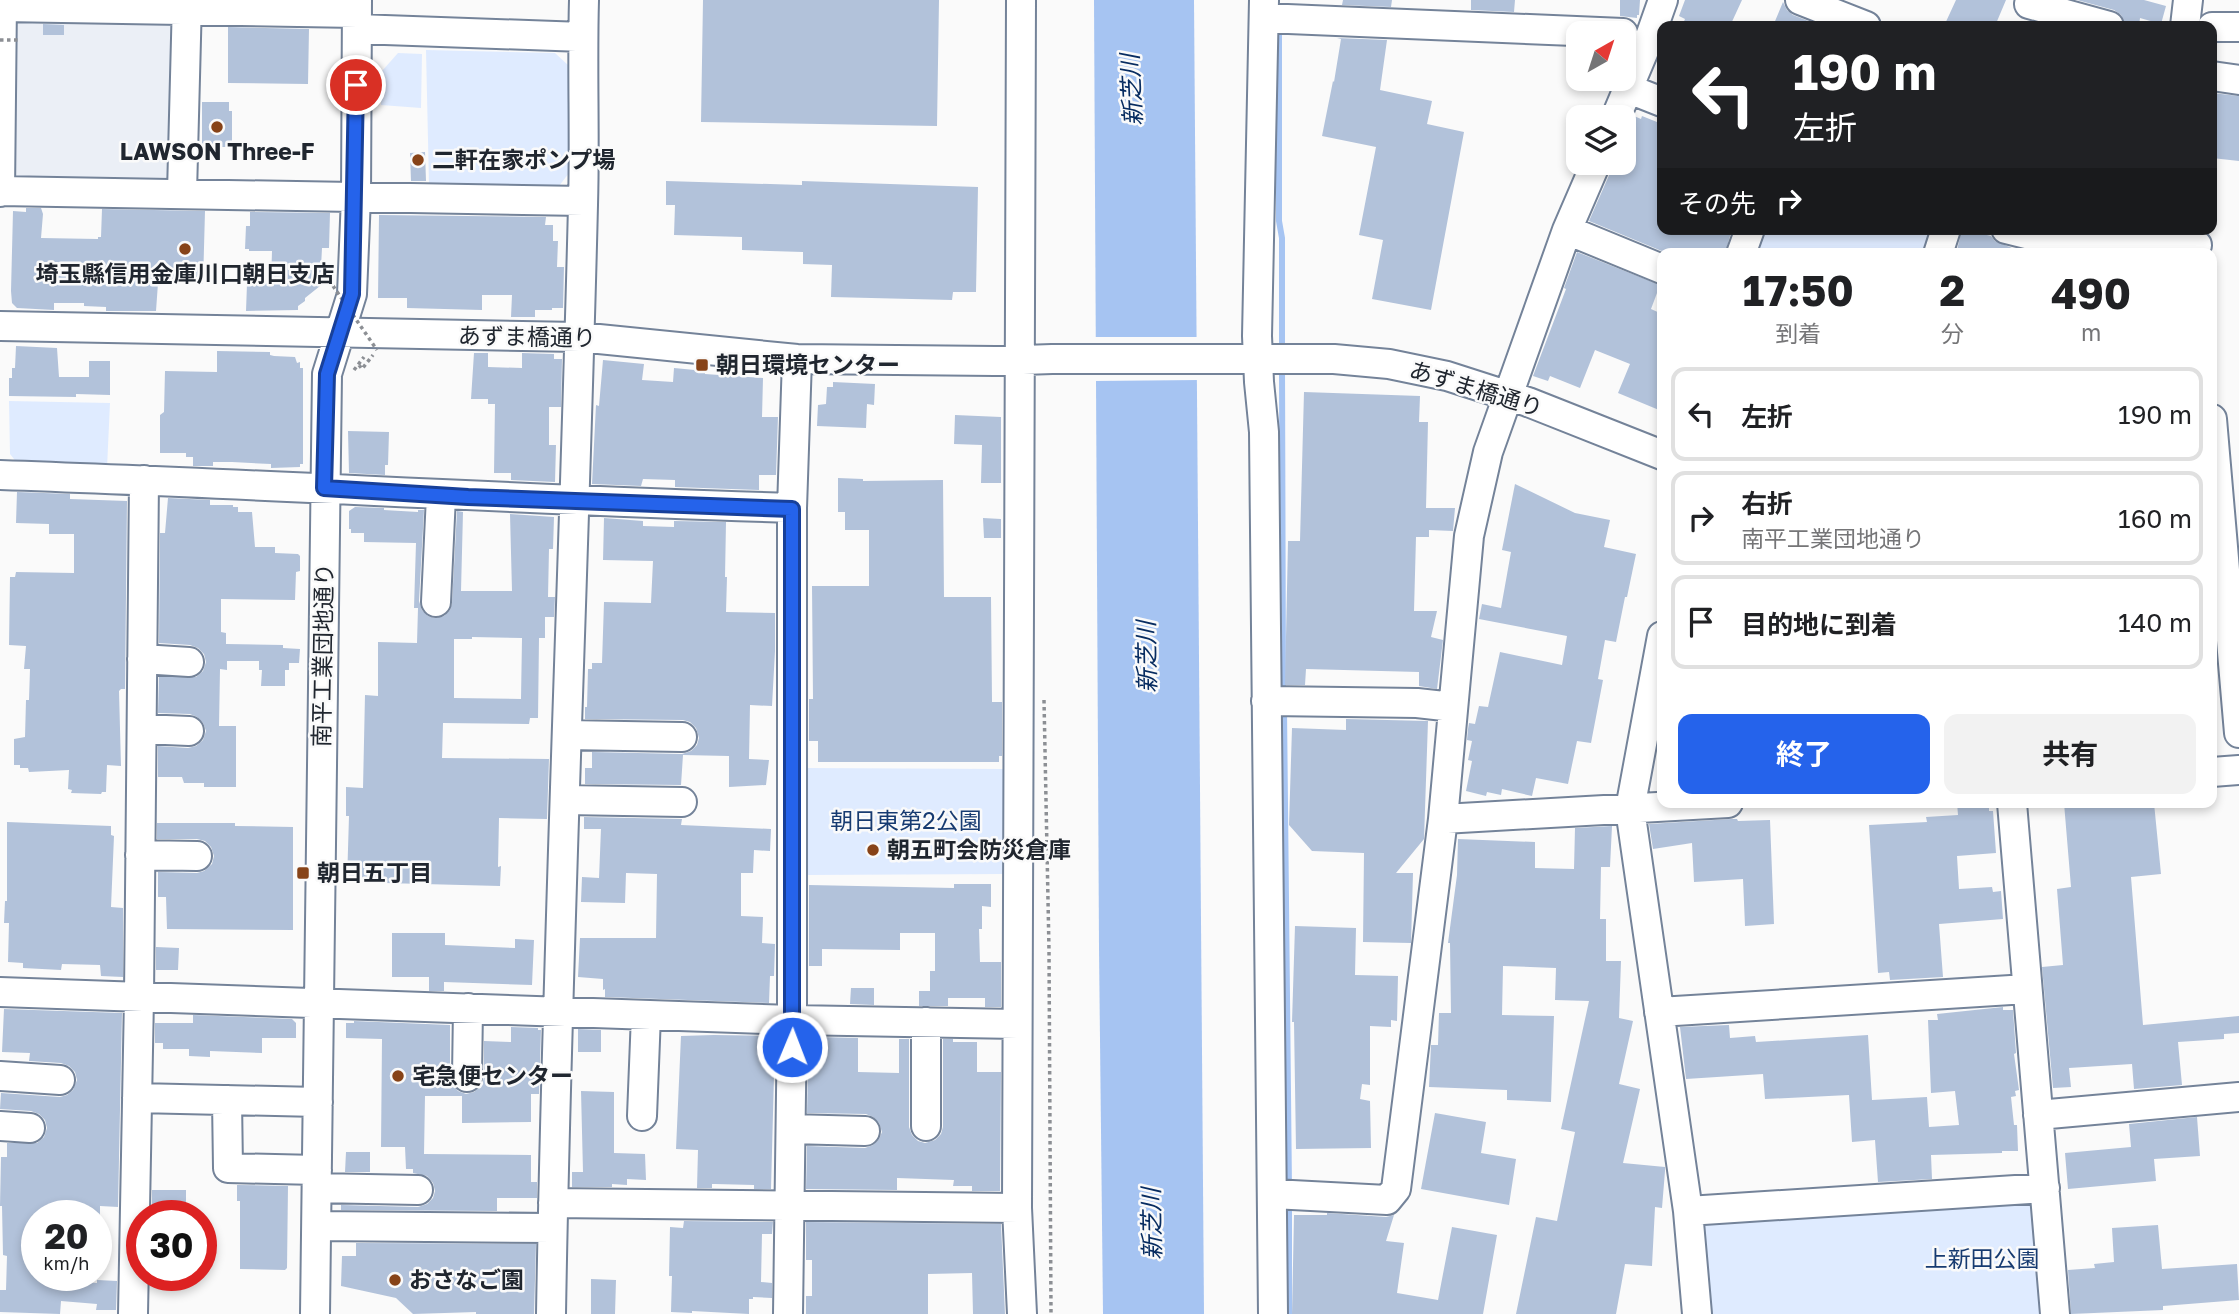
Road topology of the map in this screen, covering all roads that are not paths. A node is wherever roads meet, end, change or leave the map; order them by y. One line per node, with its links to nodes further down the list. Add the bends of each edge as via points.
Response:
1 (584, 0): 18 (street)
2 (1021, 0): 38 (street)
3 (1663, 0): 17 (street)
4 (1800, 0): 11 (street)
5 (2188, 0): 13 (street)
6 (2, 3): 7 (street); 24 (street)
7 (187, 5): 10 (street); 25 (street)
8 (1264, 9): 16 (street); 36 (street)
9 (2027, 10): 12 (street)
10 (357, 14): 18 (street); 26 (street, 南平工業団地通り)
11 (1854, 21)
12 (2083, 21)
13 (2186, 21)
14 (2217, 27): 15 (street)
15 (2239, 27)
16 (1566, 29)
17 (1636, 31)
18 (583, 37): 27 (street)
19 (2217, 76): 20 (street)
20 (2239, 80)
21 (1634, 91): 22 (street)
22 (1657, 100)
23 (1591, 175): 28 (street)
24 (0, 191): 25 (street)
25 (182, 193): 26 (street)
26 (356, 197): 27 (street); 34 (street, 南平工業団地通り, via 352,294)
27 (583, 201): 35 (street)
28 (1567, 230): 32 (street); 39 (street)
29 (2016, 235): 31 (street)
30 (2197, 243): 31 (street)
31 (2033, 245)
32 (1657, 267)
33 (0, 326): 34 (street, あずま橋通り)
34 (341, 333): 35 (street, あずま橋通り); 43 (street, 南平工業団地通り, via 327,374)
35 (579, 337): 37 (street, あずま橋通り); 45 (street)
36 (1249, 358): 38 (street, あずま橋通り); 39 (street, あずま橋通り, via 1389,364); 53 (street, via 1264,432)
37 (797, 359): 38 (street, あずま橋通り); 46 (street)
38 (1020, 360): 80 (street)
39 (1510, 395): 40 (street, あずま橋通り); 54 (street, via 1488,452 1469,536)
40 (1657, 453)
41 (0, 475): 42 (street)
42 (144, 480): 43 (street); 50 (street)
43 (324, 488): 44 (street); 73 (street, 南平工業団地通り)
44 (441, 496): 45 (street); 48 (street)
45 (575, 502): 46 (street); 58 (street)
46 (792, 509): 78 (street)
47 (2217, 520): 49 (street)
48 (436, 602)
49 (2228, 635): 57 (street)
50 (142, 659): 51 (street); 55 (street)
51 (189, 662)
52 (1657, 663): 66 (street)
53 (1266, 701): 54 (street); 98 (street)
54 (1453, 707): 67 (street)
55 (142, 729): 56 (street); 68 (street)
56 (189, 731)
57 (2239, 733)
58 (567, 735): 59 (street); 62 (street)
59 (682, 737)
60 (2239, 770): 61 (street)
61 (2217, 772)
62 (566, 800): 63 (street); 75 (street)
63 (682, 802)
64 (1657, 807): 66 (street)
65 (2012, 808): 70 (street)
66 (1630, 809): 67 (street); 76 (street)
67 (1443, 819): 98 (street, via 1396,1189 1387,1200)
68 (140, 855): 69 (street); 72 (street)
69 (197, 856)
70 (2027, 989): 76 (street); 88 (street)
71 (0, 992): 72 (street)
72 (139, 997): 73 (street); 85 (street)
73 (319, 1002): 74 (street); 87 (street, 南平工業団地通り)
74 (468, 1008): 75 (street); 82 (street)
75 (558, 1012): 77 (street); 102 (street)
76 (1659, 1012): 101 (street)
77 (646, 1015): 78 (street); 89 (street)
78 (792, 1020): 79 (street); 93 (street)
79 (926, 1022): 80 (street); 91 (street)
80 (1017, 1024): 100 (street)
81 (0, 1076): 83 (street)
82 (467, 1077)
83 (60, 1080)
84 (2239, 1097): 88 (street)
85 (137, 1098): 86 (street); 104 (street)
86 (227, 1100): 87 (street); 95 (street, via 228,1168)
87 (318, 1102): 95 (street, 南平工業団地通り)
88 (2038, 1115): 96 (street)
89 (642, 1116)
90 (0, 1126): 92 (street)
91 (926, 1126)
92 (30, 1128)
93 (791, 1129): 94 (street); 99 (street)
94 (865, 1131)
95 (317, 1179): 97 (street); 103 (street, 南平工業団地通り)
96 (2045, 1188): 101 (street); 111 (street)
97 (418, 1191)
98 (1273, 1194): 109 (street)
99 (790, 1205): 100 (street); 102 (street); 107 (street)
100 (1017, 1208): 108 (street)
101 (1688, 1211): 110 (street)
102 (552, 1216): 103 (street); 106 (street)
103 (317, 1226): 105 (street, 南平工業団地通り)
104 (133, 1314)
105 (315, 1314)
106 (551, 1314)
107 (788, 1314)
108 (1022, 1314)
109 (1273, 1314)
110 (1697, 1314)
111 (2055, 1314)

